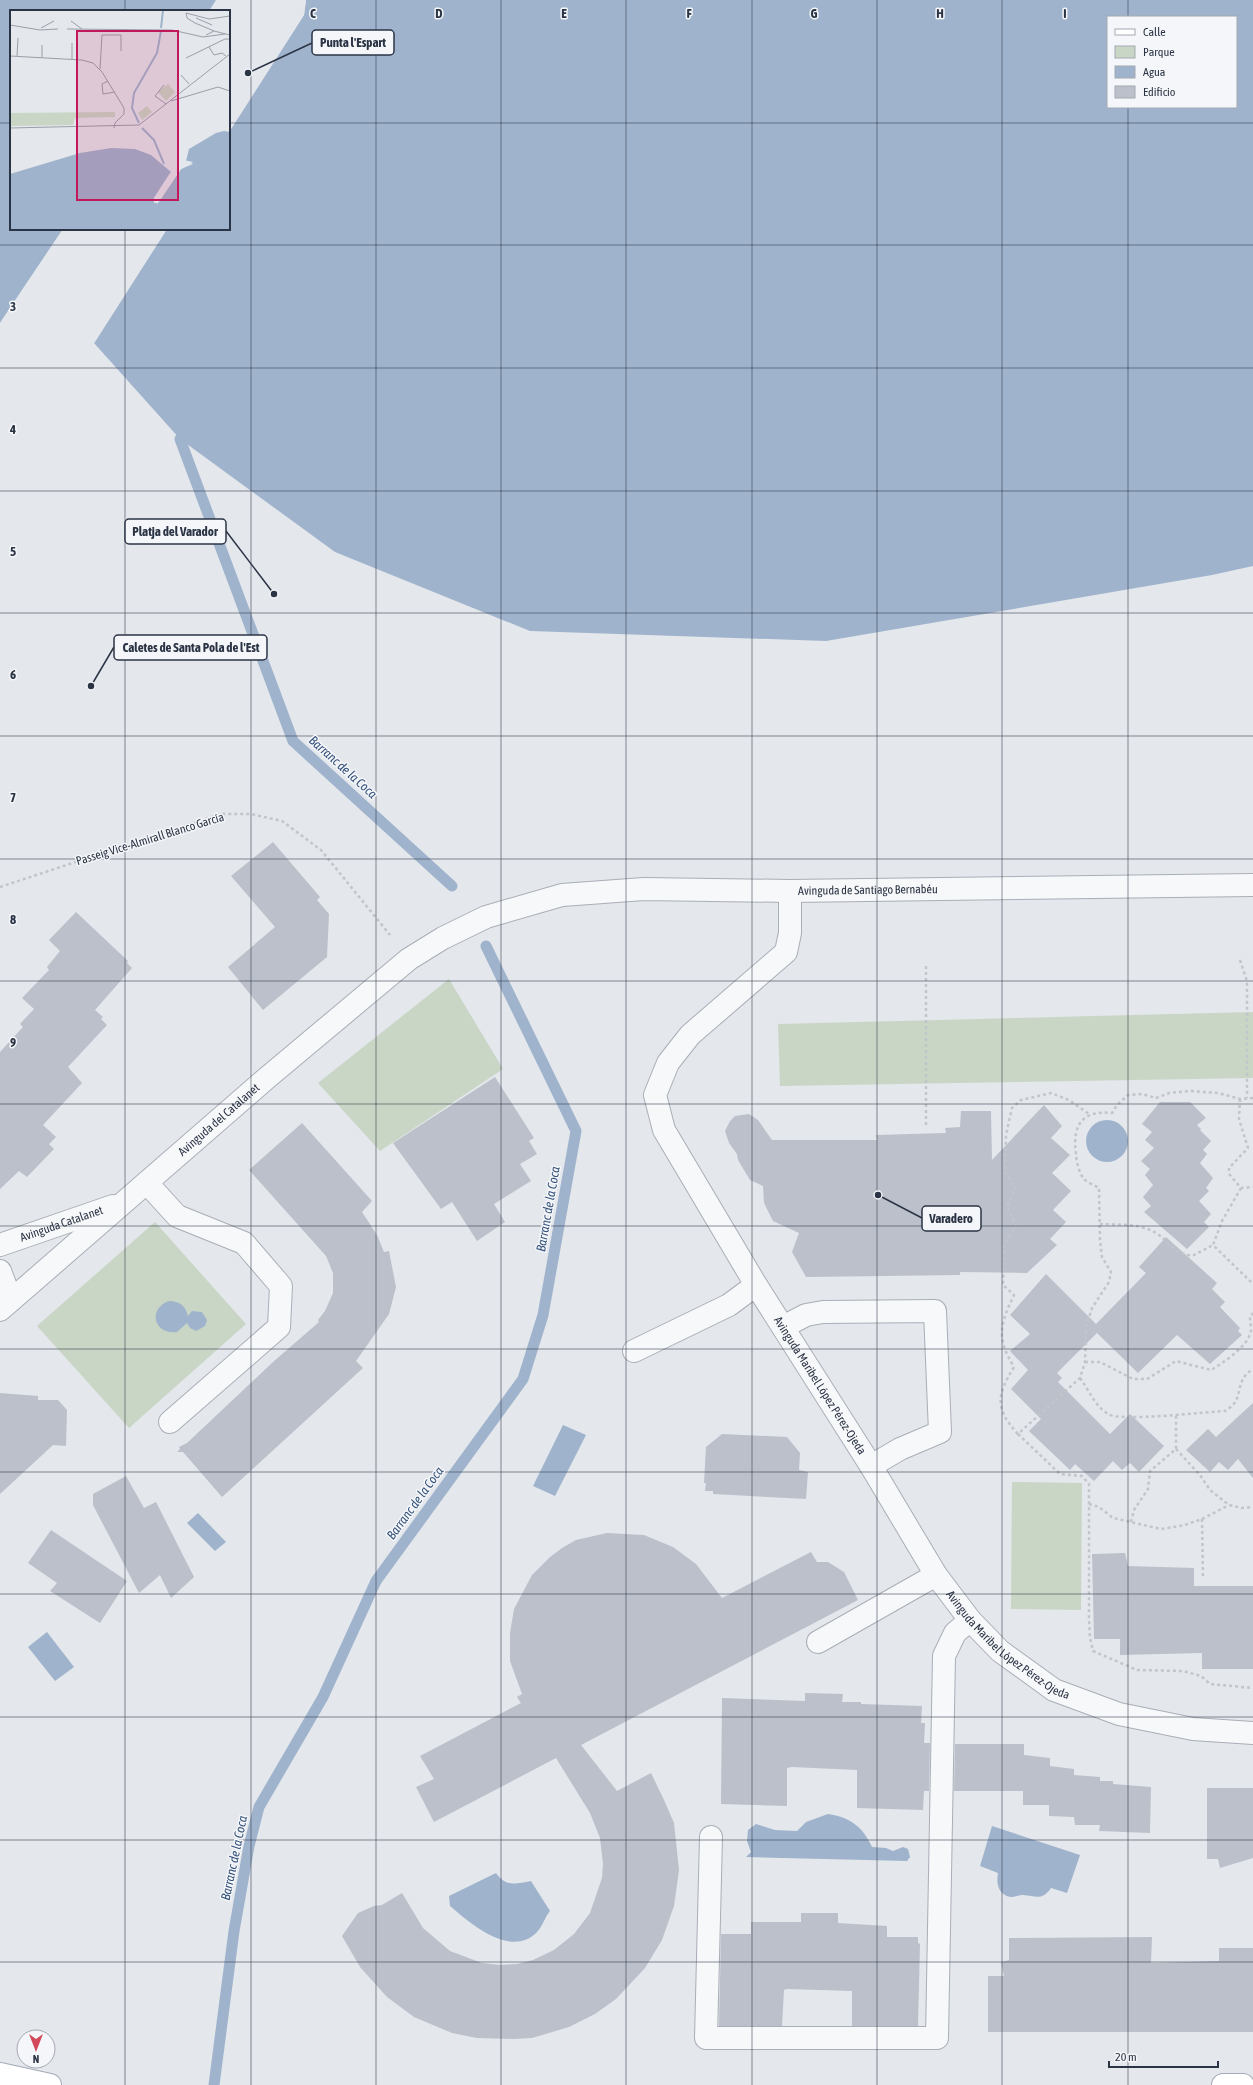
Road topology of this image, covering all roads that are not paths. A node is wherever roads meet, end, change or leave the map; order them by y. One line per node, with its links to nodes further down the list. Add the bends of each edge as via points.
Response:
1 (1253, 885): 2 (street, Avinguda de Santiago Bernabéu)
2 (790, 891): 3 (street, Avinguda de Santiago Bernabéu, via 644,889 562,896 486,917); 8 (street, Avinguda Maribel López Pérez-Ojeda, via 790,933 786,952 690,1035 668,1063 655,1095 664,1130)
3 (443, 938): 4 (street, Avinguda del Catalanet, via 410,959 268,1077)
4 (147, 1183): 5 (street, Avinguda del Catalanet); 12 (street, via 177,1216 244,1243 281,1286 279,1327)
5 (123, 1203): 6 (street, Avinguda Catalanet); 9 (street, Avinguda del Catalanet)
6 (0, 1245)
7 (0, 1271): 9 (street)
8 (756, 1285): 10 (street, Avinguda Maribel López Pérez-Ojeda); 11 (street, via 729,1305)
9 (5, 1305)
10 (783, 1327): 13 (street, Avinguda Maribel López Pérez-Ojeda); 13 (street, via 806,1315 823,1312 935,1311 940,1432 900,1449)
11 (634, 1351)
12 (170, 1422)
13 (871, 1466): 14 (street, Avinguda Maribel López Pérez-Ojeda)
14 (936, 1576): 15 (street, Avinguda Maribel López Pérez-Ojeda); 16 (street)
15 (970, 1620): 17 (street, Avinguda Maribel López Pérez-Ojeda, via 1000,1652 1054,1690 1119,1714 1193,1729); 18 (street, via 955,1633 944,1656 937,2038 706,2038)
16 (818, 1642)
17 (1253, 1733)
18 (711, 1837)
19 (0, 2074): 20 (main road)
20 (50, 2085)
21 (1223, 2085): 22 (main road)
22 (1243, 2085)

